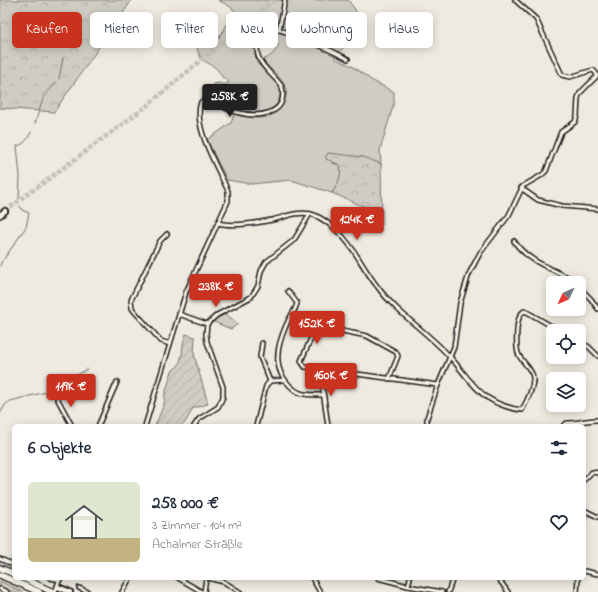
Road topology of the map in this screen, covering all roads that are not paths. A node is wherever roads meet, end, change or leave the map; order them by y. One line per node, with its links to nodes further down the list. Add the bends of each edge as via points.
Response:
1 (286, 0): 3 (street)
2 (515, 0): 5 (street, via 536,19 562,75 570,77 593,70 597,76 580,93 575,122 561,132 546,171)
3 (279, 30): 4 (street); 10 (street, via 262,36 257,50 261,62 282,87 281,102 277,108 268,114 247,114 235,112 208,99 201,102 198,108 201,132 228,194 228,201)
4 (348, 60)
5 (521, 188): 6 (street, via 538,200 562,206); 26 (street, via 509,215 480,253 469,274 460,303)
6 (598, 209)
7 (5, 211): 9 (main road)
8 (310, 214): 10 (street, via 298,213 273,220 236,224); 19 (street, via 294,240 266,262 258,286 251,297 217,315); 26 (street, via 318,216 341,235 395,308)
9 (0, 215)
10 (218, 223): 17 (street, via 186,292)
11 (167, 234): 23 (street, via 160,241 131,300 134,311 161,341)
12 (514, 241): 13 (street, via 529,258)
13 (564, 276)
14 (288, 291): 30 (street, via 298,303 278,348 277,362)
15 (586, 294): 16 (street)
16 (598, 309)
17 (179, 314): 19 (street); 23 (street)
18 (321, 316): 21 (street)
19 (207, 324): 39 (street, via 207,342 223,387 223,397 218,407 202,416)
20 (548, 324): 26 (street, via 524,311 520,315 517,327 518,353 533,376 533,383 520,410 487,397 469,381)
21 (318, 326): 27 (street, via 301,361 305,367); 28 (street, via 367,336 396,352 398,356)
22 (262, 343): 29 (street, via 260,357)
23 (170, 344): 38 (street)
24 (586, 346): 25 (street)
25 (598, 356)
26 (451, 358): 32 (street)
27 (320, 370): 28 (street); 33 (street)
28 (390, 379): 32 (street)
29 (270, 380): 30 (street); 40 (street, via 266,386)
30 (285, 380): 33 (street, via 296,392 304,395)
31 (116, 382): 37 (street)
32 (438, 386): 42 (street)
33 (323, 395): 41 (street)
34 (57, 398): 36 (street)
35 (598, 420): 43 (street)
36 (71, 424)
37 (99, 424)
38 (146, 424)
39 (196, 424)
40 (256, 424)
41 (328, 424)
42 (427, 424)
43 (565, 424)
44 (598, 473): 45 (street, via 592,472)
45 (586, 478)
46 (588, 513): 47 (street); 48 (street)
47 (586, 516)
48 (598, 518)
49 (0, 559): 50 (street)
50 (12, 564)
51 (0, 568): 53 (highway)
52 (586, 571): 55 (street)
53 (12, 573)
54 (0, 574): 56 (highway)
55 (598, 574)
56 (12, 580)
57 (13, 580): 76 (highway)
58 (28, 580): 74 (highway)
59 (60, 580): 74 (street)
60 (129, 580): 79 (street)
61 (182, 580): 80 (street)
62 (206, 580): 80 (street)
63 (216, 580): 81 (street)
64 (313, 580): 82 (street)
65 (388, 580): 70 (street)
66 (410, 580): 70 (street)
67 (452, 580): 85 (street)
68 (499, 580): 86 (street)
69 (578, 580): 87 (street)
70 (408, 586): 71 (street)
71 (413, 587): 83 (street); 84 (street)
72 (79, 588): 78 (street)
73 (0, 589): 75 (street)
74 (56, 590): 77 (main road)
75 (7, 592)
76 (38, 592)
77 (70, 592)
78 (88, 592)
79 (122, 592)
80 (203, 592)
81 (240, 592)
82 (320, 592)
83 (411, 592)
84 (442, 592)
85 (448, 592)
86 (508, 592)
87 (577, 592)

